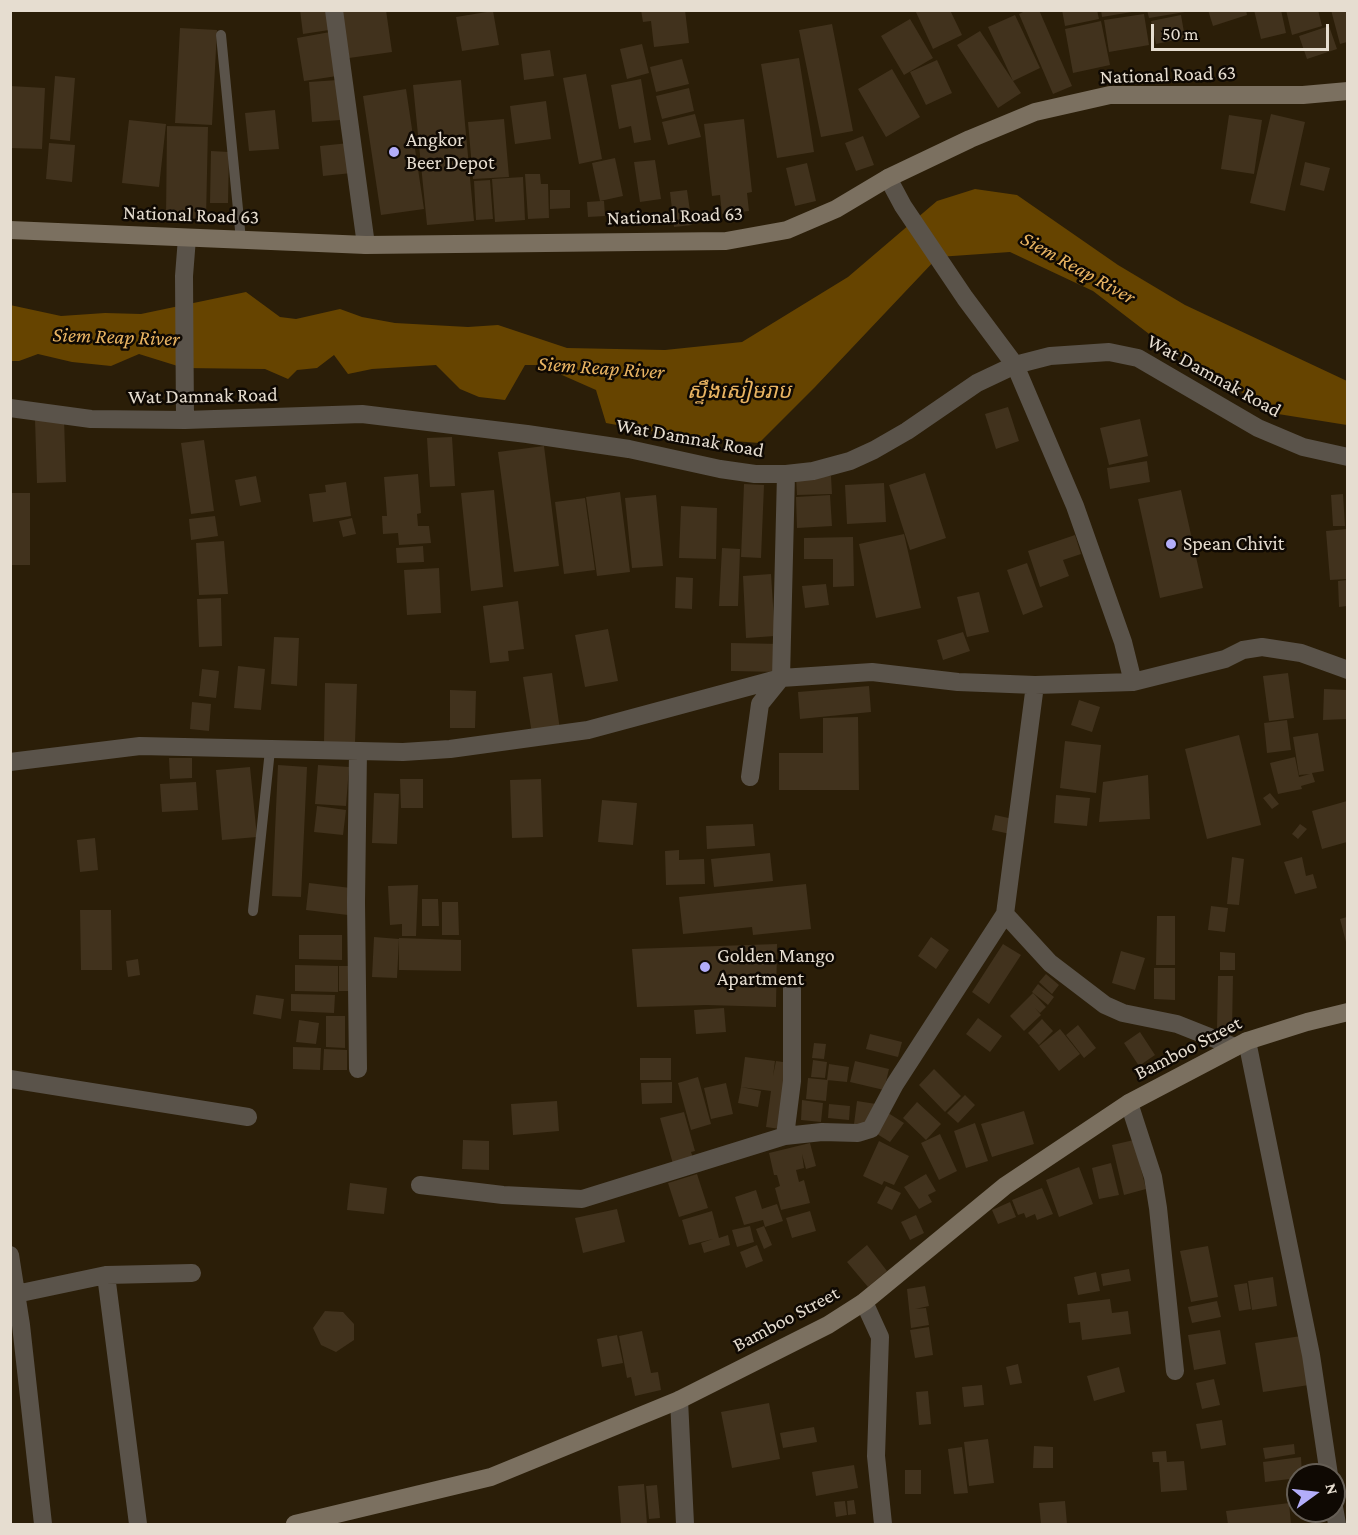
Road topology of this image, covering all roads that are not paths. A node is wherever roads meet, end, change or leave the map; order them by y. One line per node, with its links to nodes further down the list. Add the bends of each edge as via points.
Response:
1 (334, 10): 8 (street)
2 (220, 35): 7 (lane)
3 (1347, 91): 4 (street, National Road 63, via 1303,95 1110,95 1035,112)
4 (888, 178): 8 (street, National Road 63, via 836,209 788,230 726,240); 9 (street, via 965,298)
5 (10, 230): 6 (street, National Road 63)
6 (187, 238): 7 (street, National Road 63); 11 (street)
7 (241, 240): 8 (street, National Road 63)
8 (366, 245)
9 (1015, 365): 12 (street, Wat Damnak Road, via 1083,353 1108,352 1138,358 1258,428 1303,447); 13 (street, Wat Damnak Road, via 977,384 908,431 858,458); 16 (street, via 1074,506 1123,642)
10 (10, 408): 11 (street, Wat Damnak Road, via 91,420)
11 (185, 420): 13 (street, Wat Damnak Road, via 362,414 606,446 755,474)
12 (1347, 457)
13 (786, 474): 15 (street)
14 (1347, 670): 16 (street, via 1301,653 1262,647)
15 (781, 678): 17 (street, via 872,672 958,682); 19 (street, via 588,730 450,749); 21 (street, via 760,704)
16 (1133, 682): 17 (street)
17 (1035, 685): 23 (street)
18 (270, 750): 19 (street); 20 (street, via 140,746); 22 (lane)
19 (358, 751): 27 (street)
20 (10, 762)
21 (750, 777)
22 (253, 910)
23 (1005, 914): 26 (street, via 1050,963 1105,1005); 31 (street, via 895,1084 871,1129)
24 (792, 983): 31 (street, via 792,1081)
25 (1347, 1012): 26 (street, Bamboo Street)
26 (1241, 1044): 29 (street, Bamboo Street); 41 (street, via 1311,1355)
27 (358, 1069)
28 (10, 1079): 30 (street)
29 (1129, 1103): 37 (street, Bamboo Street, via 1005,1186); 39 (street, via 1156,1198)
30 (248, 1117)
31 (785, 1136): 32 (street, via 582,1198 503,1196)
32 (420, 1185)
33 (10, 1255): 36 (street)
34 (192, 1273): 35 (street)
35 (106, 1275): 36 (street); 43 (street)
36 (16, 1294): 38 (street)
37 (864, 1302): 40 (street, Bamboo Street, via 828,1325); 46 (street, via 880,1337 876,1456)
38 (16, 1325): 42 (street)
39 (1175, 1371)
40 (679, 1400): 44 (street, Bamboo Street, via 491,1478); 45 (street)
41 (1327, 1463)
42 (43, 1524)
43 (138, 1524)
44 (295, 1524)
45 (685, 1524)
46 (883, 1524)

